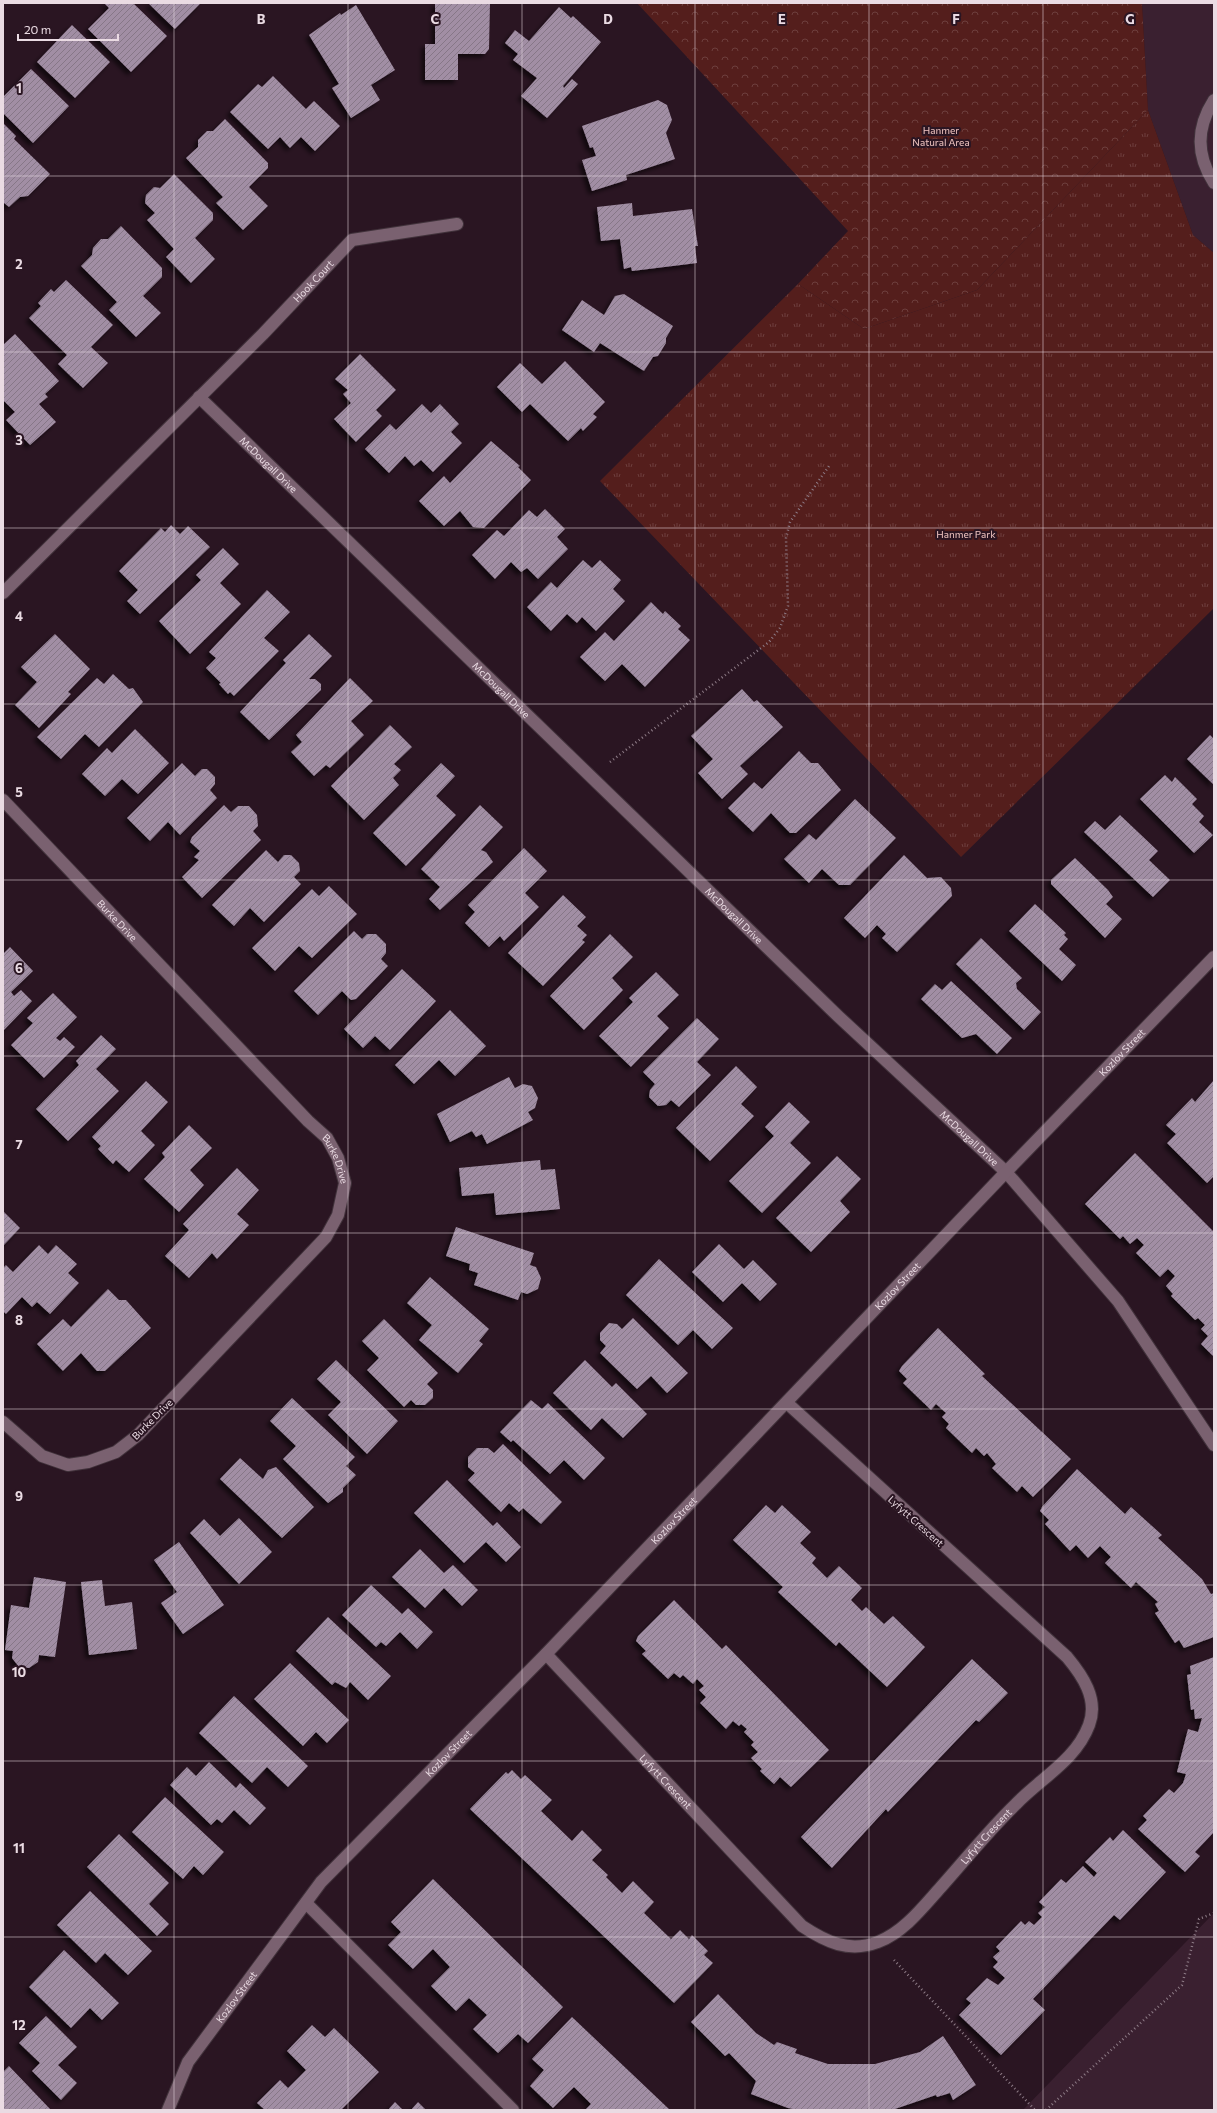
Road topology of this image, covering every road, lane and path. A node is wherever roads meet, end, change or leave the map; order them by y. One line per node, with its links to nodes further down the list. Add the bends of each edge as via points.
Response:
1 (1214, 100): 2 (street, via 1205,115 1200,133 1200,151 1205,168)
2 (1214, 183)
3 (457, 224): 4 (street, Hook Court, via 352,240)
4 (199, 397): 6 (street); 7 (street, McDougall Drive)
5 (829, 466): 7 (path, via 790,522 786,538 788,606 780,628 769,642)
6 (3, 593)
7 (591, 776): 10 (street, McDougall Drive, via 834,1011)
8 (3, 800): 12 (street, Burke Drive, via 327,1138 338,1158 345,1183 338,1215 326,1238 138,1434 116,1452 88,1462 68,1465 42,1456)
9 (1214, 957): 10 (street, Kozlov Street)
10 (1006, 1172): 11 (street, Kozlov Street); 13 (street, McDougall Drive, via 1118,1301)
11 (787, 1403): 14 (street, Kozlov Street); 17 (street, Lyfytt Crescent, via 1067,1657 1082,1676 1092,1699 1090,1724 1080,1743 1063,1763 1016,1803 914,1918 893,1935)
12 (3, 1422)
13 (1214, 1445)
14 (546, 1654): 15 (street, Kozlov Street, via 321,1882); 17 (street, Lyfytt Crescent, via 802,1926 819,1937 841,1946)
15 (306, 1903): 18 (street, Kozlov Street, via 188,2062); 19 (street)
16 (1214, 1913): 21 (path, via 1199,1919 1182,1985)
17 (877, 1942): 20 (path)
18 (168, 2110)
19 (513, 2110)
20 (1035, 2110)
21 (1046, 2110)

